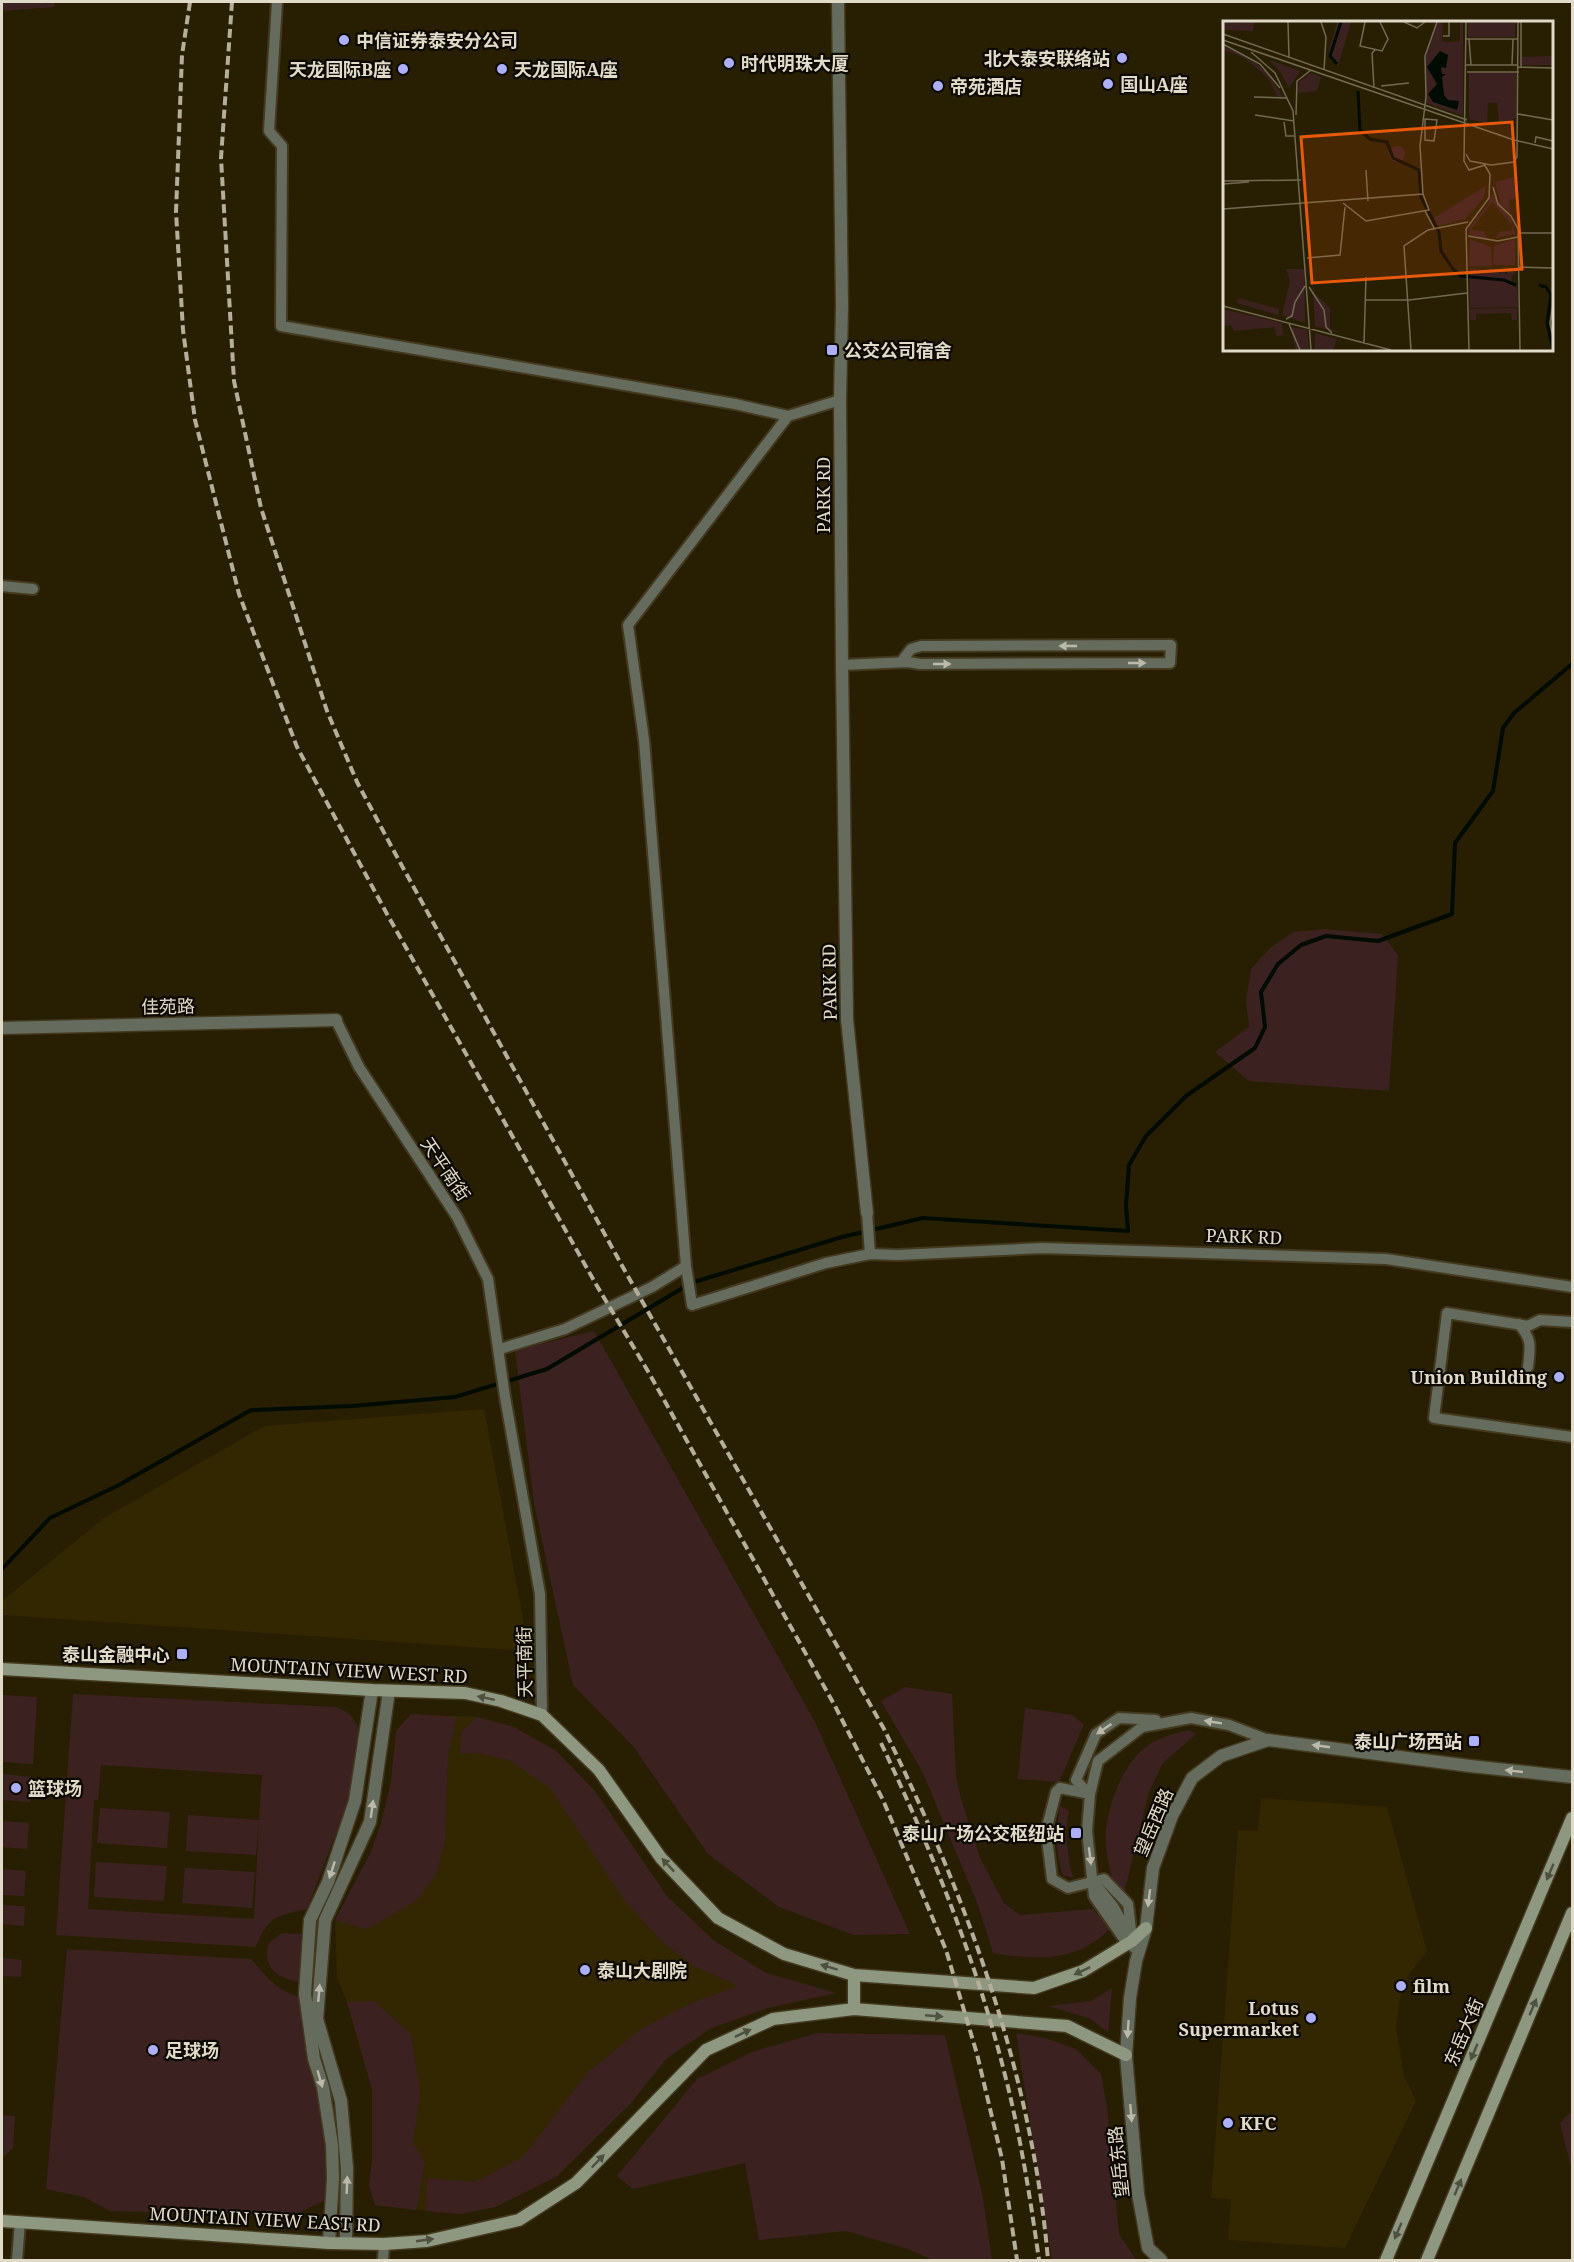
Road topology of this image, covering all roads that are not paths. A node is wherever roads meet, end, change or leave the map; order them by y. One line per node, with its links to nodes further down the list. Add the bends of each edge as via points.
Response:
1 (277, 2): 4 (street, via 269,130 282,146 281,326)
2 (838, 2): 3 (street, PARK RD)
3 (840, 400): 4 (street); 8 (street, PARK RD)
4 (788, 416): 13 (street, via 628,625 644,740)
5 (2, 586): 6 (street)
6 (33, 589)
7 (901, 662): 7 (street, one-way to 7, via 1170,663 1171,645 921,646 910,649); 8 (street)
8 (842, 665): 11 (street, PARK RD, via 847,1018)
9 (336, 1020): 10 (street, 佳苑路); 17 (street, 天平南街, via 359,1067 458,1217 489,1278)
10 (2, 1028)
11 (867, 1213): 12 (street, PARK RD)
12 (869, 1249): 13 (street, via 692,1305); 14 (street, PARK RD, via 898,1255 1043,1248 1386,1259)
13 (686, 1271): 17 (street, via 566,1329)
14 (1572, 1287)
15 (1572, 1322): 16 (street, via 1550,1319 1528,1326)
16 (1519, 1324): 18 (street, via 1528,1336); 19 (street, via 1447,1313 1434,1418)
17 (500, 1349): 23 (street, 天平南街, via 540,1594)
18 (1528, 1367)
19 (1572, 1437)
20 (2, 1669): 21 (main road, MOUNTAIN VIEW WEST RD)
21 (372, 1690): 22 (main road, MOUNTAIN VIEW WEST RD); 39 (street, one-way to 39, via 355,1801 328,1882 310,1920 304,1994 332,2145)
22 (389, 1690): 23 (main road, MOUNTAIN VIEW WEST RD, one-way to 22, via 465,1693); 40 (street, one-way to 22, via 347,2168 341,2101 317,2019 325,1920 370,1822)
23 (542, 1715): 34 (main road, MOUNTAIN VIEW WEST RD, one-way to 23, via 784,1954 718,1918 661,1858 599,1770)
24 (1180, 1720): 25 (street, one-way to 24, via 1229,1725 1191,1718); 27 (street, via 1142,1727 1098,1761); 27 (street, one-way to 27, via 1119,1718 1096,1734 1076,1780)
25 (1268, 1740): 26 (street, 望岳西路, one-way to 25); 31 (street, 望岳西路, one-way to 31, via 1221,1756 1192,1778 1172,1816 1153,1868)
26 (1572, 1777)
27 (1090, 1794): 29 (street, one-way to 29, via 1087,1832); 29 (street, via 1060,1788 1046,1831 1052,1879 1068,1888)
28 (1572, 1818): 45 (main road, 东岳大街, one-way to 45)
29 (1092, 1881): 32 (street, via 1113,1906)
30 (1572, 1913): 46 (main road, one-way to 30)
31 (1146, 1928): 32 (main road, MOUNTAIN VIEW WEST RD); 33 (street, 望岳西路)
32 (1132, 1941): 33 (street); 34 (main road, MOUNTAIN VIEW WEST RD, one-way to 34, via 1083,1971 1034,1988)
33 (1136, 1960): 36 (street, 望岳西路, one-way to 36)
34 (854, 1975): 35 (main road)
35 (854, 2009): 36 (main road, MOUNTAIN VIEW EAST RD, one-way to 36, via 1067,2026); 41 (main road, MOUNTAIN VIEW EAST RD, one-way to 35, via 427,2241 519,2220 576,2183 706,2050 773,2019)
36 (1126, 2055): 44 (street, 望岳东路, one-way to 44, via 1138,2194 1148,2248)
37 (2, 2221): 38 (main road, MOUNTAIN VIEW EAST RD)
38 (20, 2222): 39 (main road, MOUNTAIN VIEW EAST RD); 42 (street)
39 (329, 2243): 40 (main road, MOUNTAIN VIEW EAST RD)
40 (346, 2243): 41 (main road, MOUNTAIN VIEW EAST RD)
41 (384, 2244): 43 (street)
42 (17, 2260)
43 (383, 2260)
44 (1161, 2260)
45 (1386, 2260)
46 (1427, 2260)

